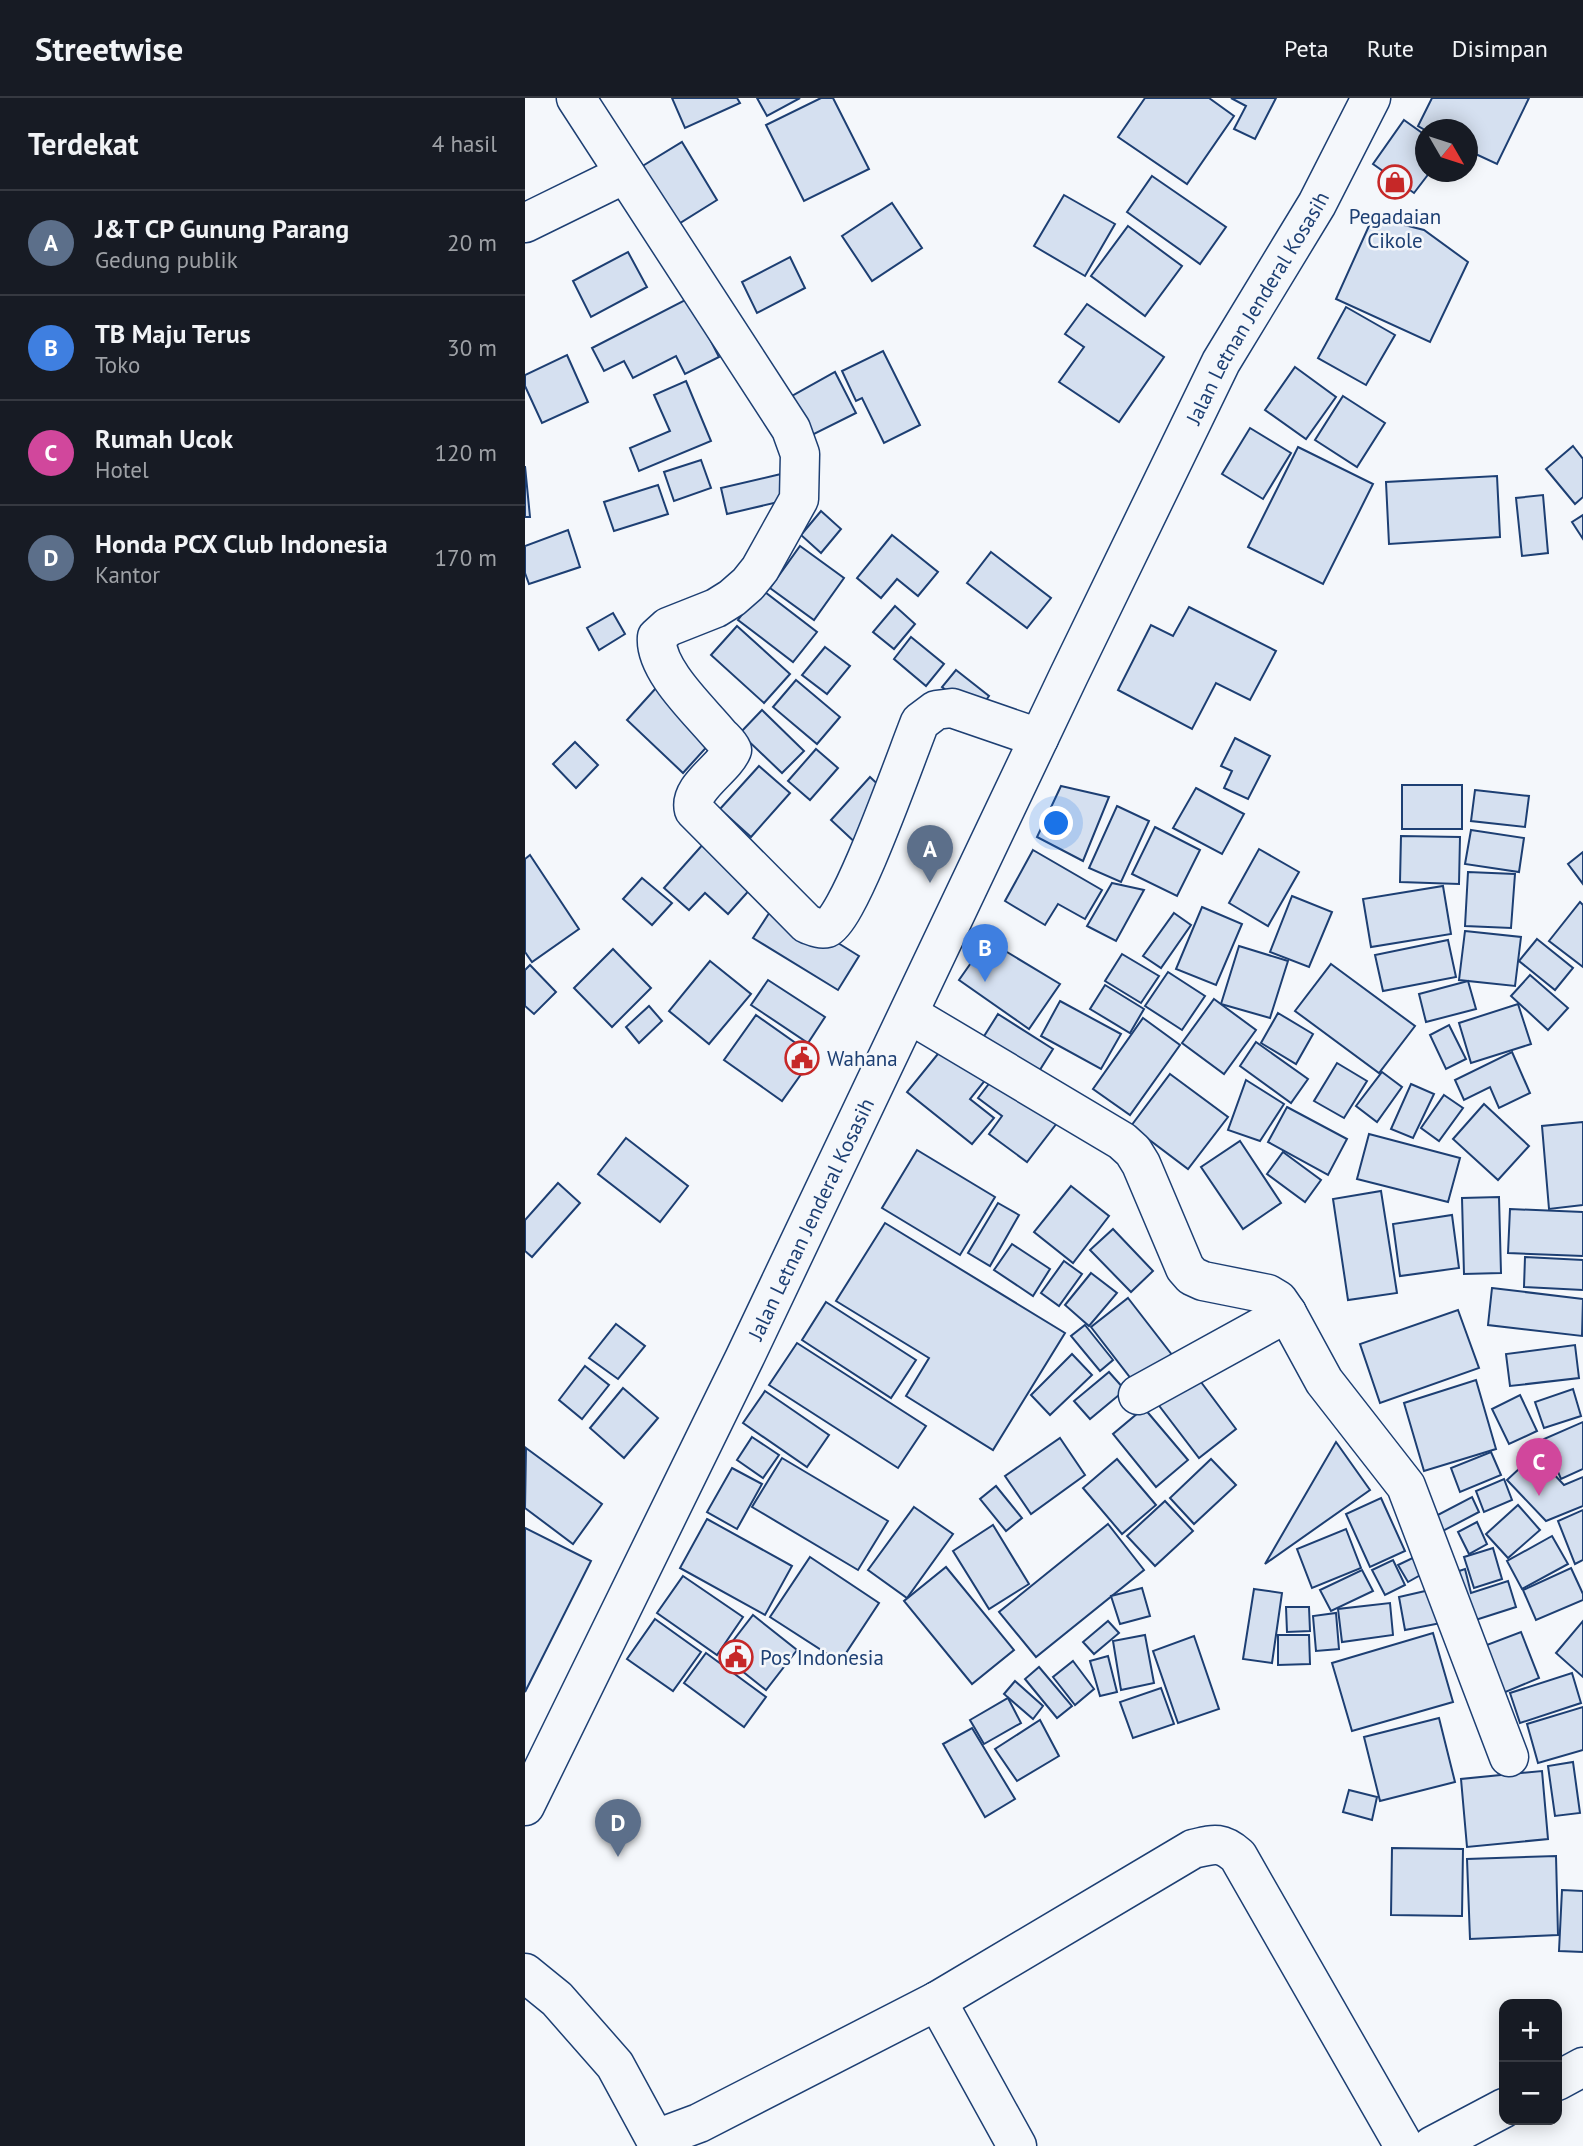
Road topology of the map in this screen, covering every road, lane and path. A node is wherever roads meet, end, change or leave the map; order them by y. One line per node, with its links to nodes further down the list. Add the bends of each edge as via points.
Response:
1 (576, 98): 3 (main road)
2 (1371, 98): 5 (main road, Jalan Letnan Jenderal Kosasih, via 1317,204 1221,362)
3 (625, 174): 4 (main road); 5 (main road, via 791,429 800,454 799,499 748,584 716,608 667,627 657,637 663,664 733,750 694,795 694,810 807,923 826,928 835,922 856,885 920,722 936,710 951,708)
4 (525, 223)
5 (1039, 738): 6 (main road, Jalan Letnan Jenderal Kosasih)
6 (909, 1014): 7 (main road, via 1122,1141 1141,1164 1177,1254 1192,1276 1268,1294); 10 (main road, Jalan Letnan Jenderal Kosasih)
7 (1287, 1312): 8 (main road); 9 (main road, via 1324,1381 1405,1486)
8 (1139, 1395)
9 (1509, 1757)
10 (525, 1806)
11 (525, 1973): 17 (main road, via 558,1999 615,2065)
12 (937, 2001): 16 (main road); 18 (main road); 19 (main road, via 1193,1849 1213,1844 1228,1847 1246,1869)
13 (1583, 2067): 14 (main road)
14 (1562, 2078)
15 (1499, 2111): 20 (main road)
16 (704, 2135): 17 (main road)
17 (658, 2142)
18 (1017, 2146)
19 (1404, 2146)
20 (1432, 2146)

